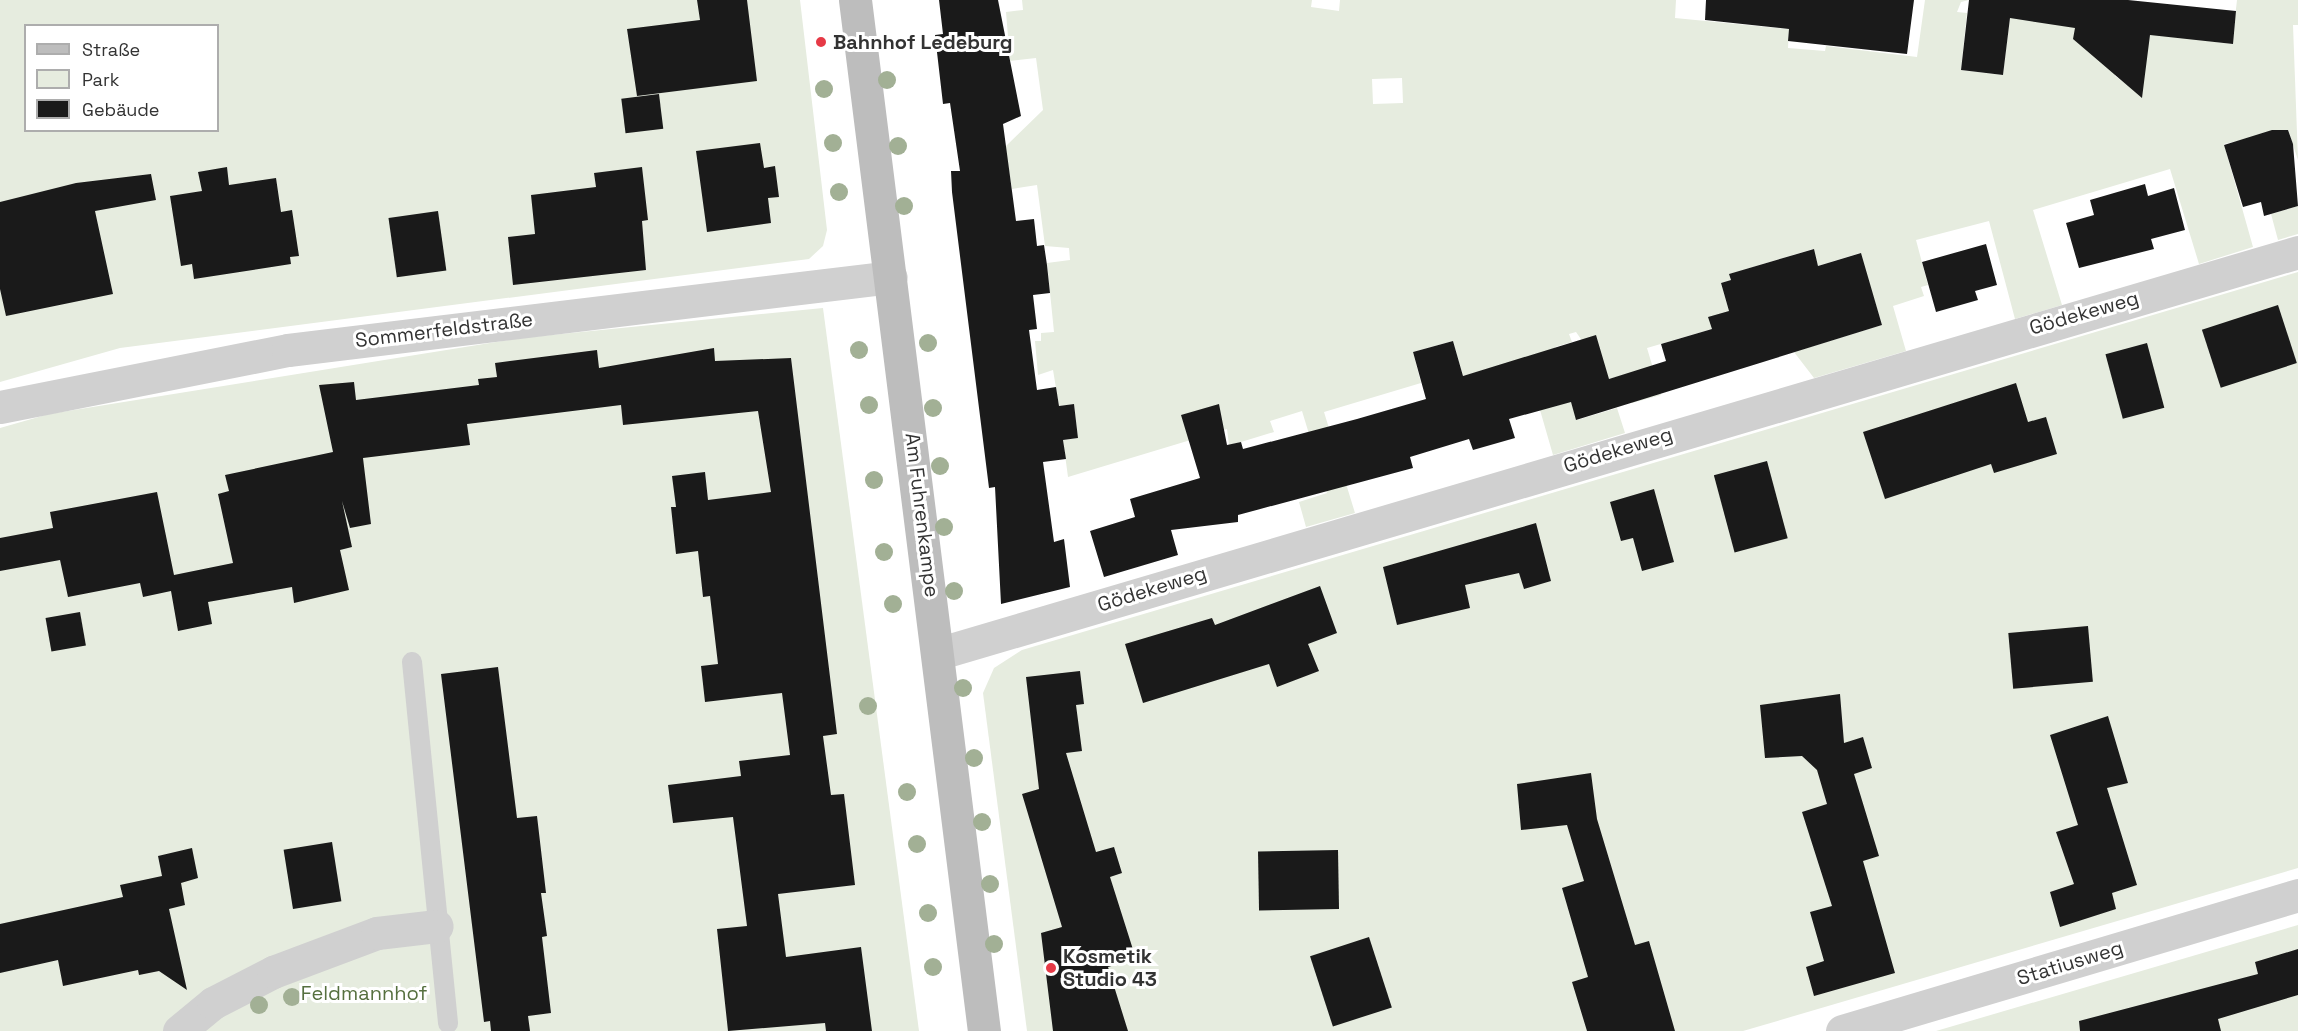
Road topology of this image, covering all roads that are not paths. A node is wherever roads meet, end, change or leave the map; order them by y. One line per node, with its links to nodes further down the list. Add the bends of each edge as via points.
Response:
1 (855, 0): 3 (street, Am Fuhrenkampe)
2 (2298, 252): 5 (street, Gödekeweg)
3 (891, 277): 4 (street, Sommerfeldstraße, via 288,350); 5 (street, Am Fuhrenkampe)
4 (0, 407)
5 (940, 652): 11 (street, Am Fuhrenkampe)
6 (412, 662): 8 (lane)
7 (2298, 895): 12 (street, Statiusweg)
8 (436, 926): 9 (lane); 10 (street, via 377,933 273,972 213,1003)
9 (448, 1023)
10 (179, 1031)
11 (984, 1031)
12 (1842, 1031)

